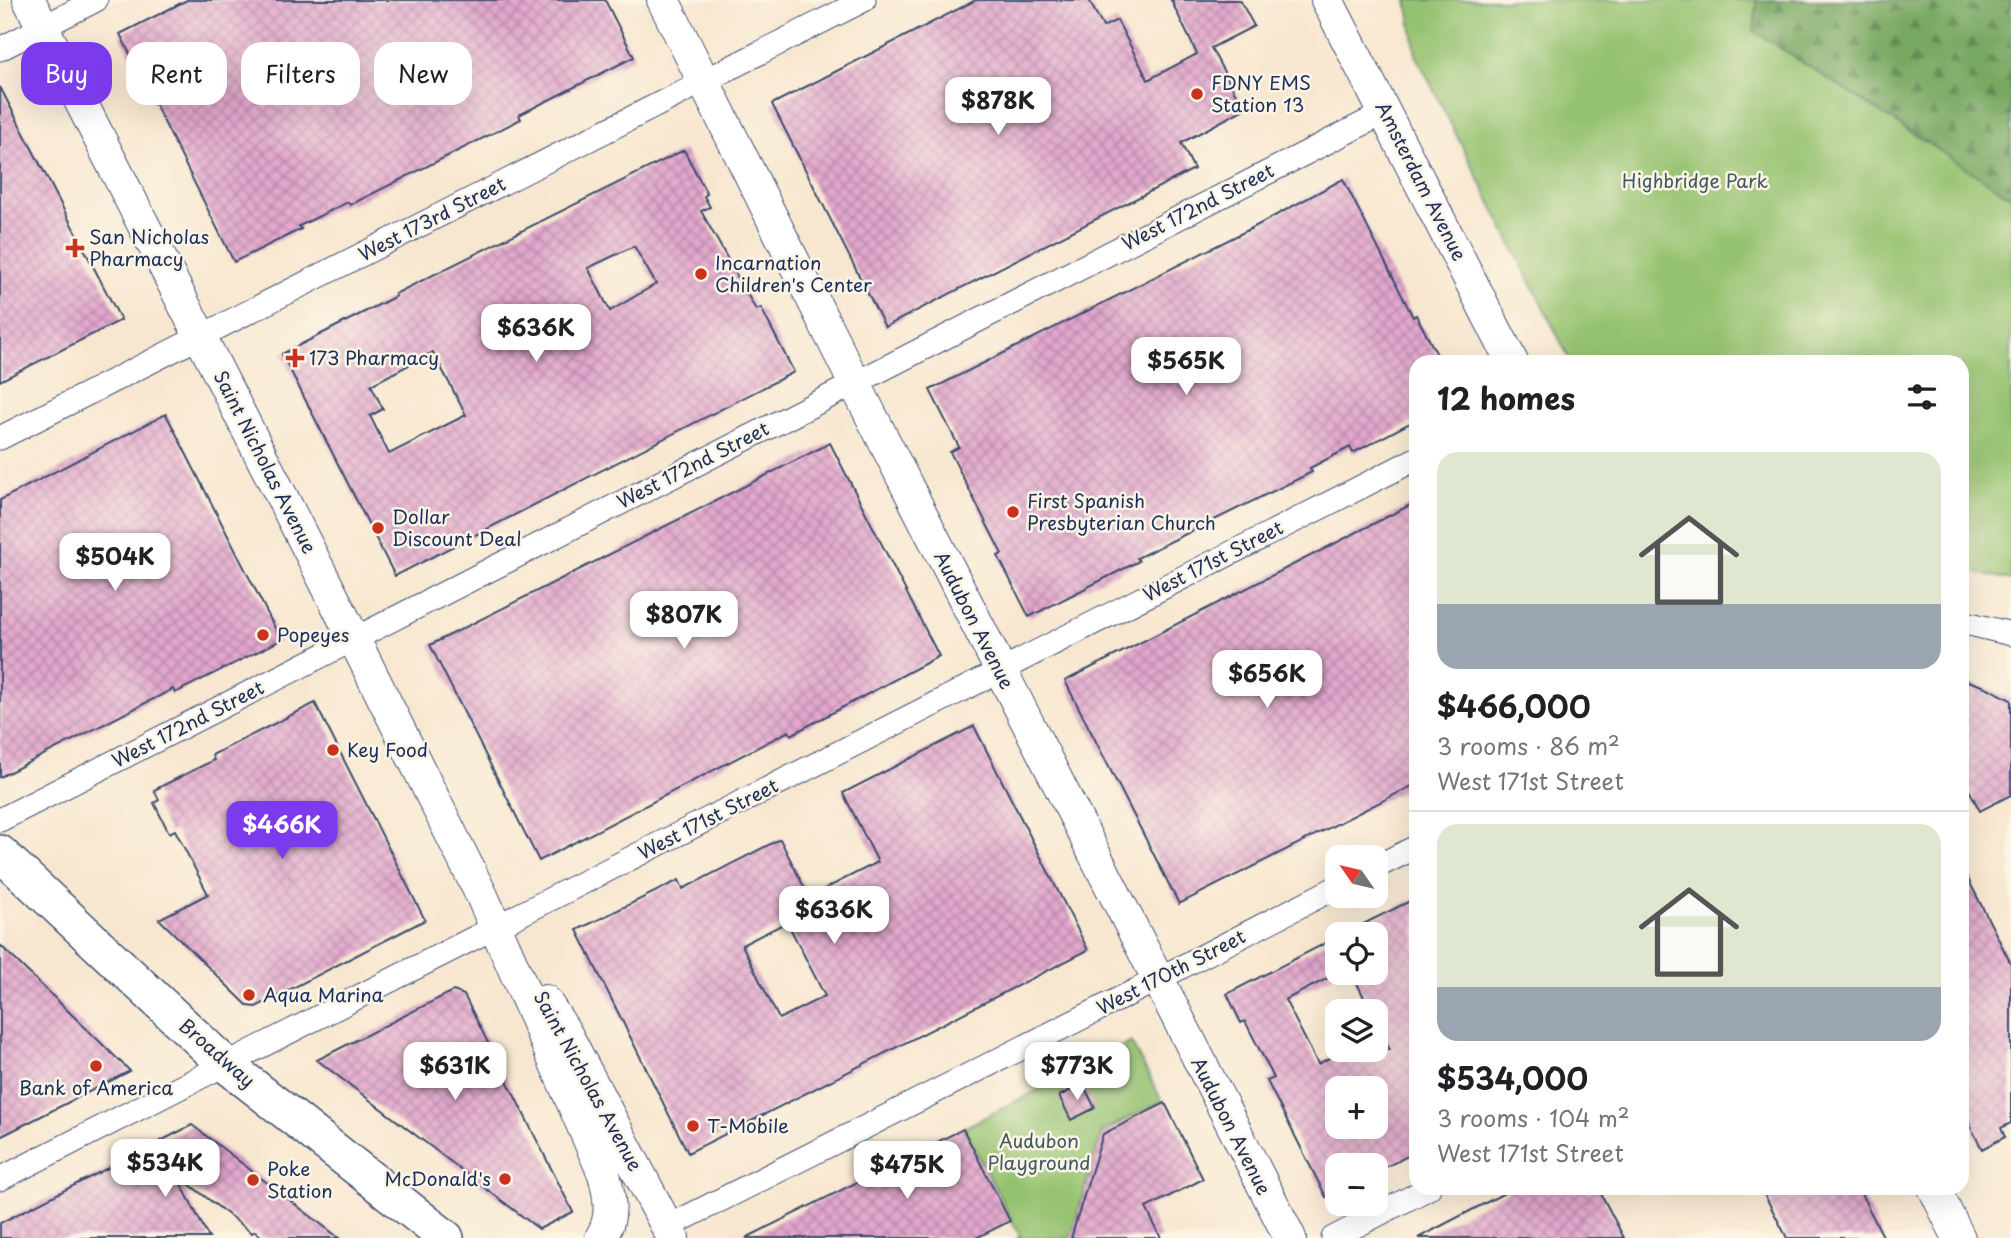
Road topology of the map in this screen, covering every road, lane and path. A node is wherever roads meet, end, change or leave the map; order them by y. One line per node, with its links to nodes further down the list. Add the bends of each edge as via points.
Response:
1 (96, 0): 5 (street)
2 (663, 0): 7 (main road, Audubon Avenue)
3 (864, 0): 7 (street, West 173rd Street)
4 (1327, 0): 8 (main road, Amsterdam Avenue)
5 (36, 14): 6 (street); 9 (main road, Saint Nicholas Avenue)
6 (0, 49)
7 (704, 81): 9 (street, West 173rd Street); 11 (main road, Audubon Avenue)
8 (1385, 112): 10 (main road, Amsterdam Avenue); 11 (street, West 172nd Street)
9 (201, 337): 12 (street, West 173rd Street); 16 (main road, Saint Nicholas Avenue)
10 (1509, 355)
11 (853, 382): 16 (street, West 172nd Street); 17 (main road, Audubon Avenue)
12 (0, 438)
13 (1409, 463): 17 (street, West 171st Street)
14 (1969, 624): 15 (street)
15 (2011, 634)
16 (355, 640): 18 (street, West 172nd Street); 23 (main road, Saint Nicholas Avenue)
17 (999, 669): 23 (street, West 171st Street); 24 (main road, Audubon Avenue)
18 (0, 820)
19 (1409, 850): 21 (street)
20 (0, 853): 25 (main road, Broadway)
21 (1388, 861)
22 (1325, 893): 24 (street, West 170th Street)
23 (496, 927): 25 (street, West 171st Street); 29 (main road, Saint Nicholas Avenue, via 565,1032); 31 (main road, Saint Nicholas Avenue, via 604,1174 611,1206)
24 (1157, 980): 29 (street, West 170th Street); 32 (main road, Audubon Avenue)
25 (225, 1064): 26 (street, West 171st Street); 30 (main road, Broadway)
26 (0, 1179)
27 (1416, 1195): 33 (street)
28 (1938, 1195): 34 (main road)
29 (670, 1232)
30 (446, 1238)
31 (601, 1238)
32 (1290, 1238)
33 (1333, 1238)
34 (1959, 1238)

